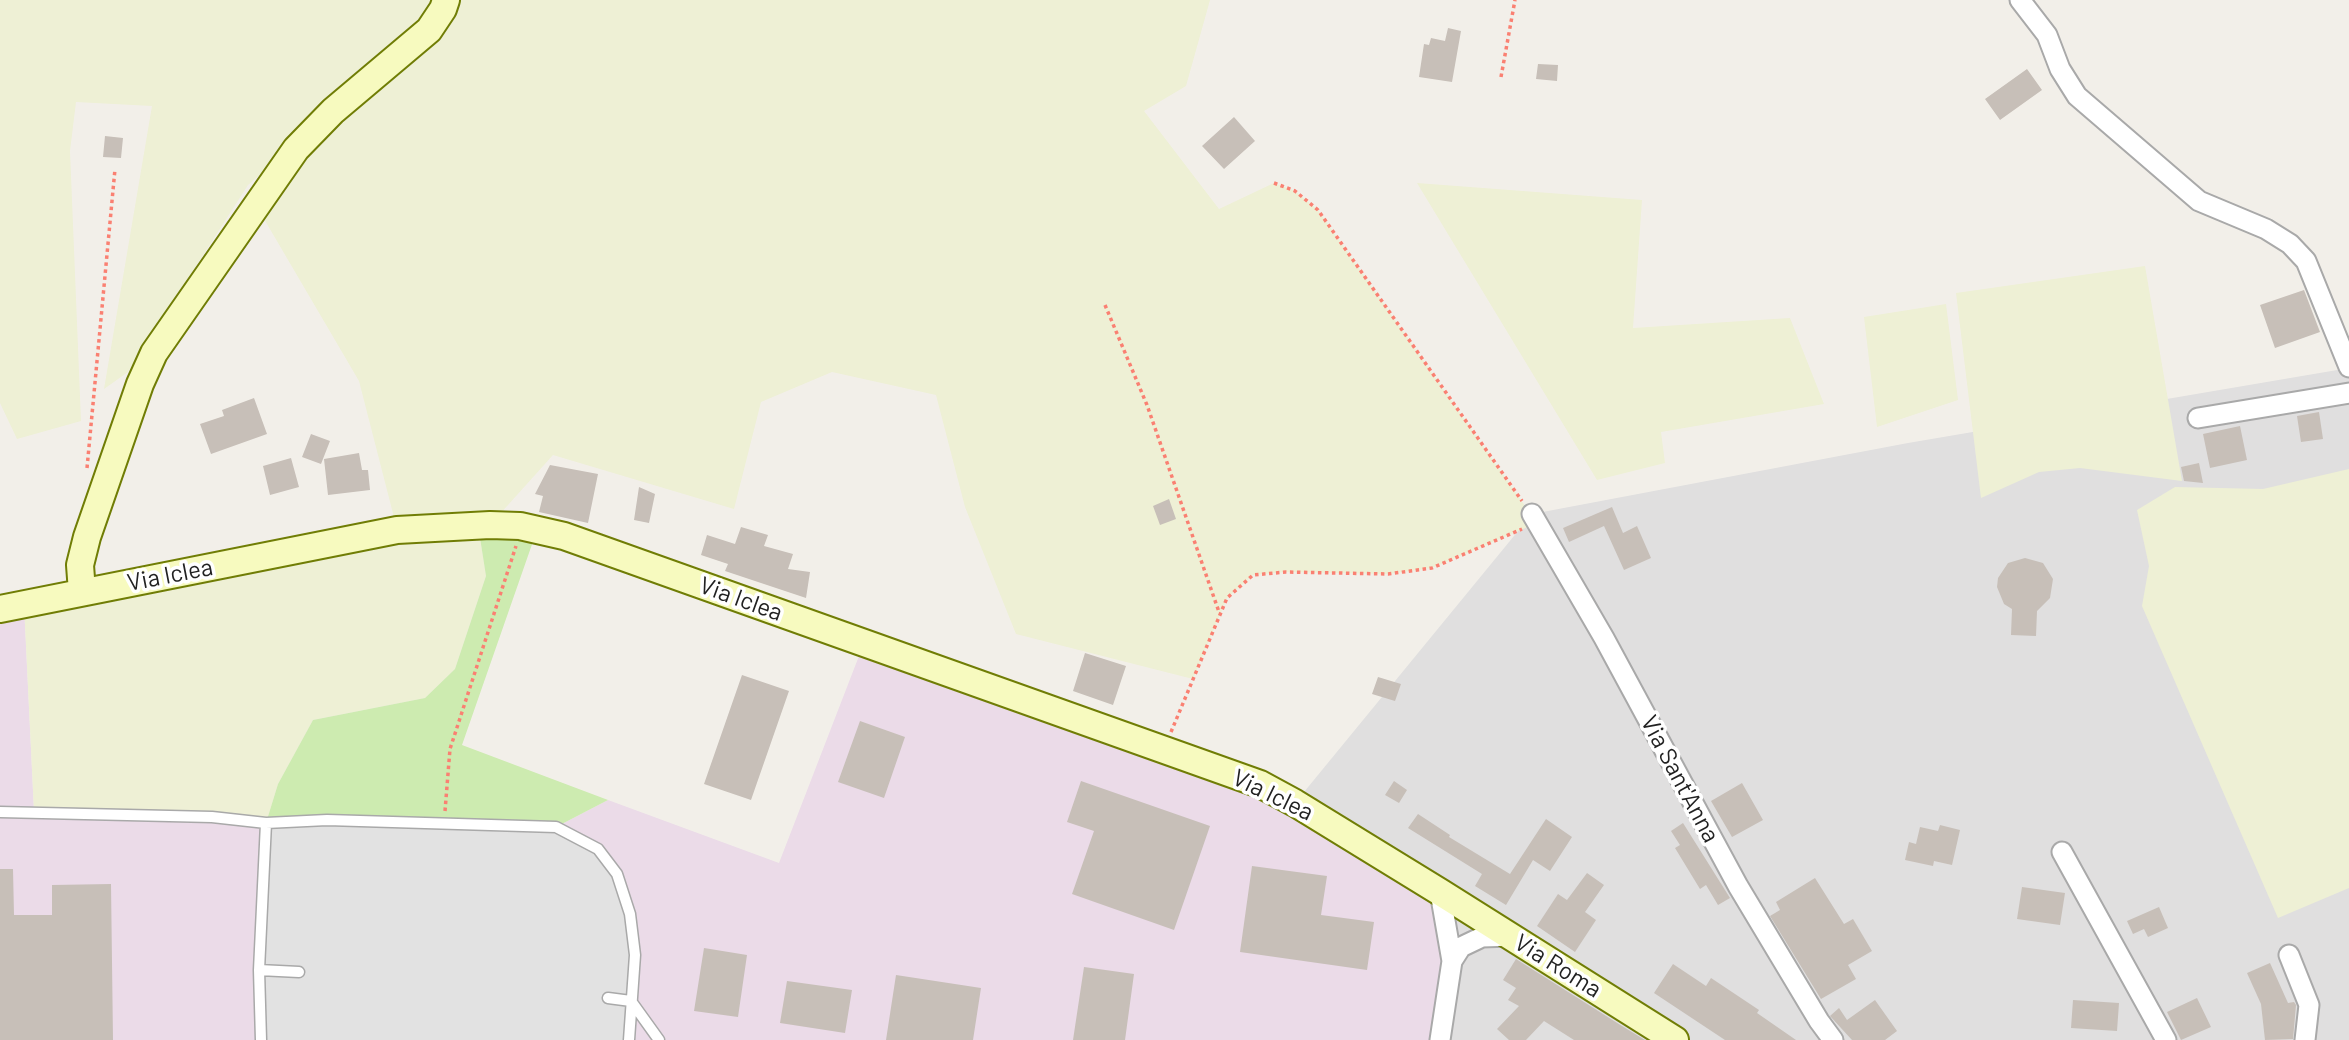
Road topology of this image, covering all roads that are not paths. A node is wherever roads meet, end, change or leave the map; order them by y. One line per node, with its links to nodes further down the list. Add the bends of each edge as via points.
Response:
1 (446, 0): 7 (street, via 429,30 333,111 296,149 154,353 87,537 80,565)
2 (2020, 0): 3 (street, via 2047,35 2077,96 2199,201 2266,229 2306,261)
3 (2349, 367)
4 (2349, 393): 5 (street)
5 (2198, 418)
6 (1534, 518): 26 (street, Via Sant'Anna, via 1738,886)
7 (82, 592): 8 (street, Via Iclea); 12 (street, Via Iclea, via 397,530 520,526 564,536 1260,784)
8 (0, 609)
9 (0, 812): 10 (lane, via 212,817)
10 (266, 823): 17 (lane); 20 (lane, via 327,820 556,827 598,849 617,874 630,914 635,955)
11 (2062, 852): 27 (street)
12 (1440, 892): 13 (street, Via Roma); 14 (street)
13 (1477, 924): 14 (street, via 1461,918); 16 (street); 25 (street, Via Roma, via 1511,936)
14 (1447, 934): 16 (street)
15 (2289, 955): 28 (street, via 2309,1005)
16 (1451, 961): 24 (street)
17 (259, 970): 18 (lane); 21 (lane)
18 (299, 972)
19 (608, 998): 20 (lane)
20 (631, 1001): 22 (lane); 23 (lane)
21 (261, 1040)
22 (629, 1040)
23 (659, 1040)
24 (1440, 1040)
25 (1675, 1040)
26 (1833, 1040)
27 (2166, 1040)
28 (2305, 1040)

